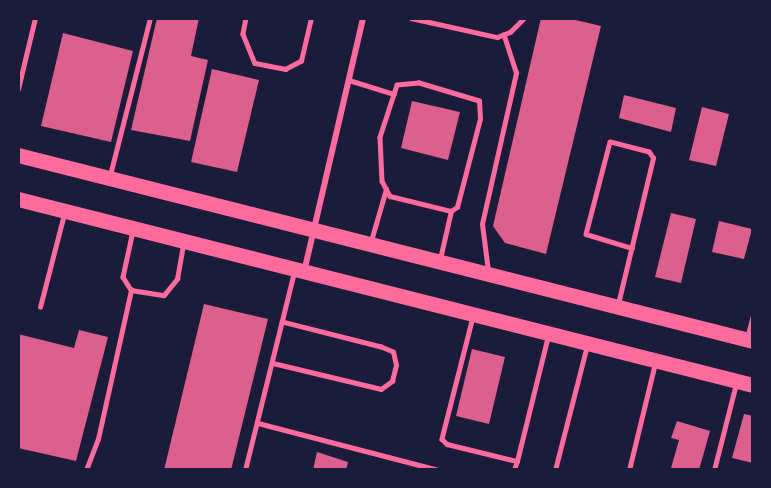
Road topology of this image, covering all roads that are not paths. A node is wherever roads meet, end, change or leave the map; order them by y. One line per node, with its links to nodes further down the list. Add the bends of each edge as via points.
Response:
1 (35, 18): 10 (lane)
2 (150, 18): 13 (lane)
3 (246, 18): 4 (lane, via 243,34 255,63 285,69 301,61)
4 (311, 18)
5 (363, 18): 9 (street)
6 (411, 18): 8 (lane, via 484,36)
7 (524, 18): 8 (lane)
8 (504, 35): 25 (lane, via 516,72 482,224)
9 (349, 80): 11 (lane); 19 (street)
10 (18, 89)
11 (394, 94): 14 (lane, via 380,137 382,181); 17 (lane, via 397,85 419,83 479,101 480,119 457,207)
12 (18, 155): 13 (main road)
13 (109, 178): 19 (main road)
14 (386, 189): 17 (lane, via 390,196); 21 (lane)
15 (18, 199): 16 (main road)
16 (64, 211): 18 (main road); 27 (lane)
17 (451, 211): 23 (lane)
18 (134, 229): 20 (main road); 26 (lane, via 123,277)
19 (314, 230): 21 (main road); 24 (street)
20 (183, 241): 24 (main road); 26 (lane, via 177,279 164,295)
21 (370, 244): 23 (main road)
22 (632, 248): 22 (lane, via 653,155 610,142 586,234); 28 (lane)
23 (440, 262): 25 (main road)
24 (299, 271): 29 (main road); 31 (lane)
25 (488, 274): 28 (main road)
26 (131, 290): 41 (lane, via 98,439)
27 (40, 307)
28 (617, 307): 33 (main road)
29 (474, 315): 32 (main road); 40 (lane, via 442,439 447,444)
30 (753, 315): 33 (lane)
31 (282, 322): 36 (lane); 36 (lane, via 381,347 393,352 396,365 392,381 381,389)
32 (548, 333): 34 (main road); 40 (lane)
33 (750, 340)
34 (588, 344): 35 (main road); 45 (lane)
35 (656, 361): 37 (main road); 46 (lane)
36 (273, 363): 39 (lane)
37 (736, 381): 38 (main road); 47 (lane)
38 (753, 385)
39 (258, 423): 42 (lane); 43 (lane)
40 (517, 461): 44 (lane)
41 (86, 470)
42 (245, 470)
43 (438, 470)
44 (514, 470)
45 (555, 470)
46 (629, 470)
47 (714, 470)

